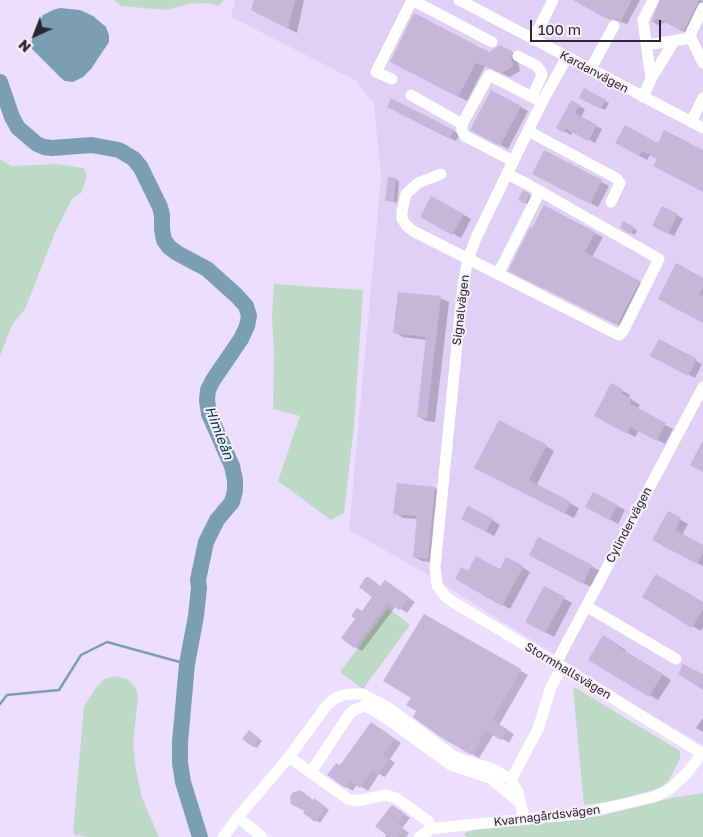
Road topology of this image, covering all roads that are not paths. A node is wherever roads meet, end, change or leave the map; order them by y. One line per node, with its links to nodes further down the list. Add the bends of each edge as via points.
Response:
1 (412, 0): 10 (street); 16 (street, via 376,72)
2 (459, 0): 8 (street, Kardanvägen)
3 (553, 0): 8 (street)
4 (653, 0): 11 (street, via 643,20)
5 (703, 8): 7 (street)
6 (614, 26): 15 (street)
7 (691, 38): 9 (street); 14 (street)
8 (533, 40): 13 (street, Kardanvägen)
9 (674, 41): 11 (street); 17 (street)
10 (492, 42)
11 (646, 45): 17 (street)
12 (518, 56): 21 (street, via 540,69 542,75)
13 (567, 57): 15 (street, Kardanvägen); 21 (street, Signalvägen)
14 (703, 63)
15 (590, 70): 19 (street, Kardanvägen)
16 (392, 79)
17 (652, 79): 19 (street)
18 (411, 95): 23 (street)
19 (643, 97): 22 (street, Kardanvägen)
20 (703, 98): 22 (street)
21 (537, 100): 23 (street, via 488,75); 25 (street, Signalvägen)
22 (690, 122): 24 (street, Kardanvägen)
23 (462, 124): 26 (street, via 465,136)
24 (703, 128)
25 (528, 131): 26 (street, Signalvägen); 30 (street, via 616,178 620,183)
26 (513, 161): 28 (street, Signalvägen)
27 (441, 174): 31 (street, via 418,183 406,194 402,219 413,231)
28 (506, 174): 29 (street); 31 (street, Signalvägen)
29 (540, 191): 32 (street); 32 (street, via 659,259 623,331 619,335)
30 (611, 202)
31 (468, 259): 32 (street); 34 (street, Signalvägen, via 435,567)
32 (498, 274)
33 (703, 387): 35 (street, Cylindervägen)
34 (437, 585): 37 (street, Stormhallsvägen, via 453,602)
35 (586, 606): 36 (street); 37 (street, Cylindervägen)
36 (676, 659)
37 (559, 665): 38 (street, Stormhallsvägen); 41 (street, Cylindervägen, via 538,729)
38 (702, 753): 44 (street, Kvarnagårdsvägen, via 687,774 670,789 654,797 579,814)
39 (289, 757): 40 (street); 41 (street, via 327,705 343,695 362,694 387,707 452,755 493,769); 43 (street)
40 (311, 772): 42 (street, via 348,716 364,706 451,765 499,783); 45 (street, via 348,799 356,801 386,795 396,798 428,820)
41 (511, 780): 42 (street)
42 (521, 804): 44 (street)
43 (238, 817): 46 (street); 47 (street)
44 (524, 819): 45 (street, Kvarnagårdsvägen)
45 (432, 828): 48 (street)
46 (223, 837)
47 (262, 837)
48 (419, 837)

